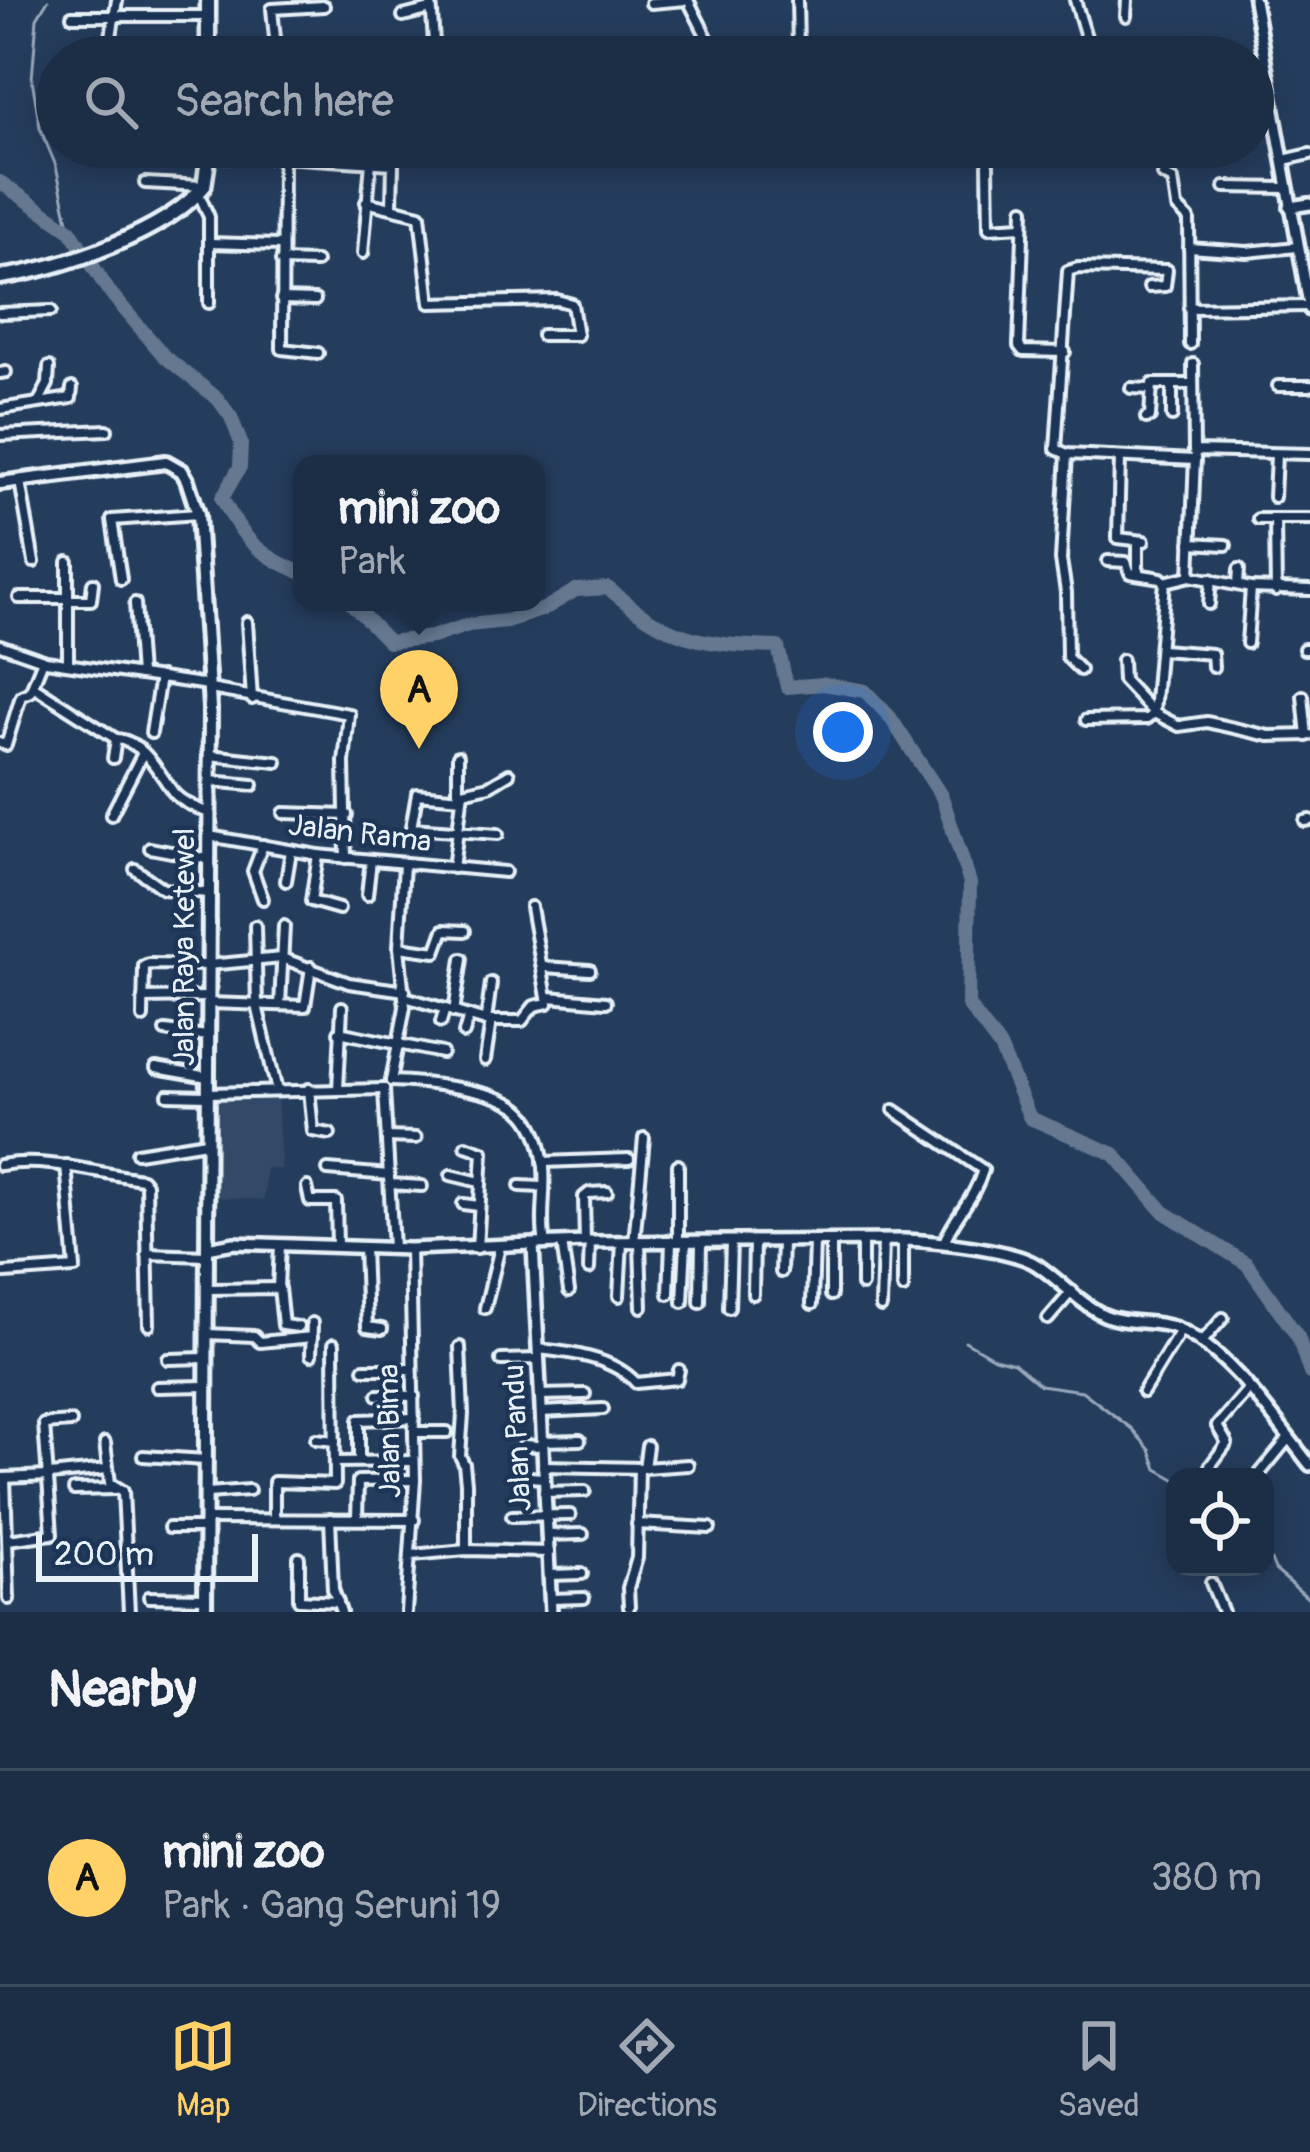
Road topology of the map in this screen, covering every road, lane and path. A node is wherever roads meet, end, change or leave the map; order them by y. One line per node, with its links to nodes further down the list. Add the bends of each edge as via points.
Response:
1 (117, 0): 16 (street)
2 (208, 0): 13 (highway)
3 (687, 0): 8 (street); 21 (street)
4 (797, 0): 22 (street)
5 (1076, 0): 23 (street)
6 (1127, 0): 15 (street)
7 (1254, 0): 24 (street)
8 (650, 3)
9 (272, 4): 11 (street); 19 (street)
10 (431, 4): 14 (street); 20 (street)
11 (324, 5)
12 (71, 16): 16 (street)
13 (207, 16): 16 (street); 18 (highway)
14 (403, 16)
15 (1126, 16)
16 (120, 18): 17 (street)
17 (114, 36)
18 (207, 36)
19 (275, 36)
20 (433, 36)
21 (706, 36)
22 (798, 36)
23 (1086, 36)
24 (1261, 36)
25 (1274, 107): 27 (street)
26 (1310, 154): 27 (street)
27 (1284, 160): 36 (street)
28 (207, 168): 37 (highway)
29 (283, 168): 45 (street)
30 (374, 168): 38 (street)
31 (395, 168): 40 (street)
32 (988, 168): 43 (street, via 988,228)
33 (1163, 175): 46 (street, via 1173,180 1177,207 1189,219)
34 (145, 184): 37 (street)
35 (1225, 187): 36 (street)
36 (1288, 188): 41 (street)
37 (202, 190): 44 (street); 51 (highway, via 122,242)
38 (366, 202): 40 (street); 48 (street)
39 (1310, 204): 41 (street)
40 (392, 207): 60 (street, via 419,215 428,302 572,304 577,335)
41 (1290, 207): 47 (street)
42 (1024, 209): 43 (street)
43 (1022, 226): 62 (street, via 1018,346)
44 (209, 243): 45 (street); 56 (street)
45 (281, 245): 49 (street)
46 (1189, 248): 47 (street); 57 (street)
47 (1297, 248): 55 (street)
48 (363, 253)
49 (281, 261): 50 (street); 53 (street)
50 (316, 262)
51 (0, 277)
52 (1149, 287): 62 (street, via 1165,286 1167,270 1070,269)
53 (281, 299): 54 (street); 63 (street, via 282,351)
54 (315, 300)
55 (1309, 302): 57 (street)
56 (209, 303)
57 (1189, 308): 61 (street)
58 (51, 311): 59 (street)
59 (0, 313)
60 (542, 335)
61 (1190, 344)
62 (1065, 352): 79 (street, via 1056,449)
63 (318, 353)
64 (1193, 364): 67 (street)
65 (49, 367): 73 (street)
66 (1172, 384): 67 (street); 72 (street); 75 (street)
67 (1192, 384): 82 (street)
68 (1278, 386): 69 (street)
69 (1310, 386)
70 (72, 388): 73 (street, via 71,398)
71 (1131, 388): 72 (street)
72 (1150, 388): 76 (street)
73 (37, 405): 74 (street)
74 (0, 409)
75 (1172, 416)
76 (1145, 418)
77 (107, 430): 78 (street)
78 (0, 435)
79 (1067, 454): 83 (street); 119 (street, via 1061,560 1067,657)
80 (1310, 454): 81 (street)
81 (1276, 455): 82 (street); 86 (street)
82 (1195, 456): 83 (street); 91 (street)
83 (1120, 458): 97 (street, via 1118,538 1141,542)
84 (20, 481): 85 (main road, Jalan Raya Ketewel); 87 (main road, Jalan Raya Ketewel, via 166,462 182,471); 94 (street)
85 (0, 483)
86 (1274, 497)
87 (198, 514): 99 (street, via 112,520); 123 (main road, Jalan Raya Ketewel)
88 (1258, 519): 89 (street)
89 (1275, 519): 90 (street); 106 (street)
90 (1310, 519)
91 (1191, 543): 92 (street); 98 (street)
92 (1226, 545)
93 (1108, 561): 97 (street, via 1127,562)
94 (34, 562)
95 (68, 562): 108 (street)
96 (1239, 569): 103 (street)
97 (1138, 574): 101 (street)
98 (1190, 576): 100 (street); 101 (street)
99 (121, 579)
100 (1211, 579): 103 (street); 110 (street)
101 (1165, 582): 114 (street)
102 (93, 583): 108 (street, via 92,600)
103 (1238, 584): 104 (street)
104 (1251, 588): 106 (street); 112 (street)
105 (1310, 590): 106 (street)
106 (1276, 591)
107 (19, 598): 108 (street)
108 (68, 599): 117 (street)
109 (135, 604): 120 (street)
110 (1209, 604)
111 (248, 622): 125 (street)
112 (1247, 644)
113 (0, 645): 115 (street)
114 (1161, 650): 118 (street, via 1212,654); 126 (street)
115 (43, 660): 117 (street); 122 (street)
116 (1122, 660): 126 (street, via 1122,678)
117 (68, 664): 120 (street)
118 (1213, 667)
119 (1080, 670)
120 (140, 675): 121 (street)
121 (160, 677): 123 (street); 128 (street)
122 (33, 686): 130 (street); 131 (street, via 20,696 6,745)
123 (209, 687): 125 (street); 132 (main road, Jalan Raya Ketewel)
124 (1303, 696): 129 (street)
125 (252, 699): 144 (street, via 349,714)
126 (1154, 712): 127 (street, via 1147,719); 129 (street, via 1179,726)
127 (1086, 720)
128 (151, 733)
129 (1308, 735)
130 (116, 739): 133 (street, via 131,741); 135 (street)
131 (0, 743)
132 (209, 754): 136 (street); 138 (main road, Jalan Raya Ketewel)
133 (142, 755): 141 (street, via 176,794); 143 (street)
134 (458, 756): 140 (street)
135 (112, 758)
136 (277, 762)
137 (509, 774): 140 (street)
138 (209, 781): 139 (street); 141 (main road, Jalan Raya Ketewel)
139 (253, 785)
140 (462, 796): 145 (street); 145 (street, via 417,794 411,824)
141 (208, 813): 147 (main road, Jalan Raya Ketewel)
142 (284, 813): 144 (street)
143 (111, 814)
144 (347, 815): 152 (street)
145 (460, 834): 146 (street); 156 (street)
146 (498, 834)
147 (209, 836): 148 (street, Jalan Rama); 153 (main road, Jalan Raya Ketewel)
148 (263, 845): 150 (street, Jalan Rama); 162 (street, via 254,871)
149 (150, 848): 153 (street)
150 (291, 851): 151 (street, Jalan Rama); 159 (street)
151 (318, 855): 152 (street, Jalan Rama); 164 (street, via 311,901)
152 (346, 858): 154 (street, Jalan Rama)
153 (208, 859): 160 (main road, Jalan Raya Ketewel)
154 (371, 860): 155 (street, Jalan Rama); 161 (street)
155 (404, 864): 156 (street, Jalan Rama); 168 (street)
156 (453, 868): 158 (street, Jalan Rama)
157 (135, 869): 160 (street, via 163,889)
158 (506, 872)
159 (286, 881)
160 (208, 893): 172 (main road, Jalan Raya Ketewel)
161 (368, 895)
162 (263, 898)
163 (531, 907): 174 (street)
164 (339, 908)
165 (255, 926): 171 (street)
166 (284, 926): 169 (street)
167 (465, 931): 168 (street, via 444,930 436,952)
168 (399, 947): 177 (street)
169 (282, 958): 171 (street); 173 (street); 183 (street)
170 (462, 959): 185 (street)
171 (258, 960): 172 (street); 182 (street)
172 (208, 965): 179 (street, via 146,964); 180 (main road, Jalan Raya Ketewel)
173 (311, 967): 177 (street); 183 (street, via 305,1005)
174 (544, 967): 175 (street); 178 (street)
175 (590, 970)
176 (490, 983): 188 (street)
177 (405, 994): 185 (street); 194 (street)
178 (549, 997): 181 (street); 188 (street, via 524,1020)
179 (142, 998): 180 (street); 187 (street)
180 (207, 1000): 182 (street); 193 (main road, Jalan Raya Ketewel)
181 (605, 1002)
182 (257, 1005): 183 (street); 202 (street)
183 (280, 1005)
184 (342, 1007): 191 (street)
185 (450, 1011): 186 (street); 189 (street)
186 (470, 1016): 188 (street); 192 (street)
187 (143, 1017)
188 (489, 1021): 196 (street)
189 (441, 1022)
190 (165, 1031): 193 (street)
191 (339, 1032): 194 (street); 201 (street)
192 (464, 1033)
193 (208, 1036): 198 (main road, Jalan Raya Ketewel)
194 (398, 1042): 195 (street); 199 (street)
195 (442, 1053)
196 (484, 1060)
197 (156, 1068): 198 (street)
198 (208, 1077): 203 (main road, Jalan Raya Ketewel)
199 (388, 1085): 201 (street); 207 (street); 214 (street, via 511,1103 532,1125)
200 (308, 1089): 201 (street); 202 (street); 206 (street, via 314,1133)
201 (338, 1089)
202 (278, 1091): 203 (street)
203 (207, 1094): 204 (street); 210 (main road, Jalan Raya Ketewel)
204 (169, 1095)
205 (894, 1111): 242 (street, via 983,1171)
206 (330, 1134)
207 (387, 1137): 208 (street); 220 (street)
208 (416, 1138)
209 (644, 1138): 236 (street)
210 (206, 1142): 212 (street); 246 (main road, Jalan Raya Ketewel)
211 (466, 1146): 221 (street, via 482,1151)
212 (137, 1154)
213 (628, 1159): 214 (street)
214 (544, 1162): 225 (street)
215 (0, 1165): 217 (street)
216 (679, 1165): 237 (street)
217 (66, 1166): 253 (street, via 142,1179); 256 (street, via 75,1268)
218 (328, 1170): 220 (street)
219 (451, 1175): 221 (street)
220 (389, 1179): 222 (street); 250 (street)
221 (480, 1182): 228 (street)
222 (422, 1186)
223 (520, 1186): 225 (street)
224 (307, 1187): 247 (street, via 310,1201 336,1200)
225 (542, 1187): 245 (street)
226 (607, 1192): 234 (street, via 584,1197)
227 (463, 1204): 228 (street)
228 (479, 1206): 251 (street)
229 (903, 1240): 233 (street); 242 (street); 259 (street)
230 (814, 1241): 231 (street); 241 (street); 269 (street)
231 (831, 1241): 232 (street); 266 (street)
232 (862, 1241): 233 (street); 257 (street)
233 (884, 1241): 271 (street)
234 (588, 1242): 235 (street); 243 (street); 254 (street)
235 (622, 1242): 236 (street); 265 (street)
236 (637, 1242): 237 (street); 270 (street)
237 (679, 1242): 238 (street); 263 (street); 267 (street)
238 (701, 1242): 239 (street); 268 (street)
239 (730, 1242): 240 (street); 273 (street)
240 (754, 1242): 241 (street); 264 (street)
241 (782, 1242): 255 (street)
242 (944, 1242): 262 (street, via 1027,1259)
243 (562, 1243): 245 (street); 261 (street)
244 (280, 1245): 246 (street); 247 (street); 258 (street)
245 (533, 1245): 249 (street); 286 (street, Jalan Pandu)
246 (207, 1247): 253 (street); 260 (main road, Jalan Raya Ketewel)
247 (337, 1247): 248 (street)
248 (364, 1247): 250 (street); 279 (street, via 367,1327)
249 (500, 1247): 251 (street); 272 (street)
250 (393, 1248): 252 (street)
251 (477, 1248): 252 (street)
252 (410, 1250): 292 (street, Jalan Bima)
253 (147, 1254): 277 (street)
254 (590, 1269)
255 (781, 1272)
256 (5, 1273)
257 (862, 1285)
258 (278, 1288): 260 (street); 278 (street, via 284,1325)
259 (903, 1288)
260 (208, 1289): 281 (main road, Jalan Raya Ketewel)
261 (568, 1291)
262 (1072, 1292): 275 (street); 280 (street, via 1102,1314)
263 (669, 1294)
264 (753, 1294)
265 (619, 1295)
266 (831, 1295)
267 (683, 1302)
268 (700, 1302)
269 (812, 1304)
270 (642, 1307)
271 (881, 1307)
272 (485, 1308)
273 (729, 1308)
274 (1223, 1318): 283 (street)
275 (1048, 1319)
276 (312, 1323): 282 (street)
277 (149, 1325)
278 (298, 1327)
279 (382, 1329)
280 (1181, 1330): 283 (street); 297 (street)
281 (208, 1334): 282 (street, via 260,1342); 288 (main road, Jalan Raya Ketewel)
282 (312, 1337): 287 (street)
283 (1202, 1342): 296 (street)
284 (334, 1344): 311 (street)
285 (460, 1347): 352 (street)
286 (537, 1354): 290 (street); 293 (street, via 572,1353 636,1382 676,1379); 300 (street, Jalan Pandu)
287 (311, 1355)
288 (207, 1358): 289 (street); 294 (main road, Jalan Raya Ketewel)
289 (168, 1359)
290 (501, 1360)
291 (364, 1369): 292 (street)
292 (412, 1369): 301 (street, Jalan Bima)
293 (679, 1370)
294 (207, 1386): 295 (street); 317 (main road, Jalan Raya Ketewel)
295 (157, 1387)
296 (1248, 1390): 308 (street); 323 (street, via 1217,1426 1227,1442)
297 (1143, 1392)
298 (586, 1394): 300 (street)
299 (378, 1395): 301 (street)
300 (539, 1395): 303 (street, Jalan Pandu)
301 (413, 1396): 304 (street, Jalan Bima)
302 (602, 1409): 303 (street)
303 (540, 1412): 313 (street, Jalan Pandu)
304 (414, 1418): 306 (street, Jalan Bima); 318 (street, via 360,1420)
305 (71, 1422): 328 (street, via 45,1423)
306 (415, 1432): 307 (street); 319 (street, Jalan Bima)
307 (447, 1432)
308 (1289, 1438): 322 (street); 325 (street)
309 (316, 1439): 311 (street)
310 (580, 1440): 313 (street)
311 (335, 1441): 320 (street)
312 (106, 1443): 326 (street)
313 (539, 1444): 314 (street); 327 (street, Jalan Pandu)
314 (524, 1445)
315 (647, 1446): 324 (street)
316 (143, 1456): 317 (street)
317 (208, 1460): 337 (main road, Jalan Raya Ketewel)
318 (359, 1460): 319 (street); 320 (street)
319 (414, 1461): 331 (street, Jalan Bima)
320 (335, 1462): 341 (street, via 334,1486 273,1483)
321 (688, 1465): 324 (street)
322 (1310, 1465)
323 (1210, 1466)
324 (642, 1468): 327 (street); 346 (street)
325 (1264, 1468)
326 (107, 1469): 328 (street); 332 (street, via 110,1483)
327 (543, 1472): 329 (street); 336 (street, Jalan Pandu)
328 (50, 1475): 330 (street); 351 (street, via 52,1533)
329 (516, 1476)
330 (3, 1478): 351 (street)
331 (415, 1480): 343 (street, via 358,1481); 344 (street, Jalan Bima)
332 (123, 1489): 333 (street); 366 (street)
333 (74, 1490)
334 (249, 1490): 337 (street)
335 (585, 1491): 336 (street)
336 (544, 1492): 340 (street, Jalan Pandu)
337 (207, 1493): 345 (main road, Jalan Raya Ketewel)
338 (570, 1515): 340 (street)
339 (512, 1516): 340 (street)
340 (545, 1516): 350 (street, Jalan Pandu)
341 (274, 1519): 342 (street); 345 (street)
342 (330, 1520): 343 (street); 364 (street)
343 (357, 1520): 344 (street)
344 (414, 1520): 354 (street, Jalan Bima)
345 (207, 1524): 347 (street); 363 (main road, Jalan Raya Ketewel)
346 (637, 1524): 348 (street); 365 (street)
347 (169, 1528)
348 (710, 1528)
349 (583, 1534): 350 (street)
350 (547, 1535): 353 (street, Jalan Pandu)
351 (8, 1540): 360 (street)
352 (466, 1550): 353 (street); 354 (street)
353 (549, 1552): 357 (street, Jalan Pandu)
354 (412, 1555): 367 (street, Jalan Bima)
355 (299, 1558): 364 (street, via 299,1600)
356 (582, 1574): 357 (street)
357 (550, 1575): 362 (street, Jalan Pandu)
358 (1211, 1583): 369 (street)
359 (149, 1597): 363 (street)
360 (9, 1598)
361 (584, 1598): 362 (street)
362 (550, 1599): 368 (street, Jalan Pandu)
363 (205, 1605)
364 (340, 1607)
365 (629, 1607)
366 (129, 1612)
367 (406, 1612)
368 (551, 1612)
369 (1222, 1612)

